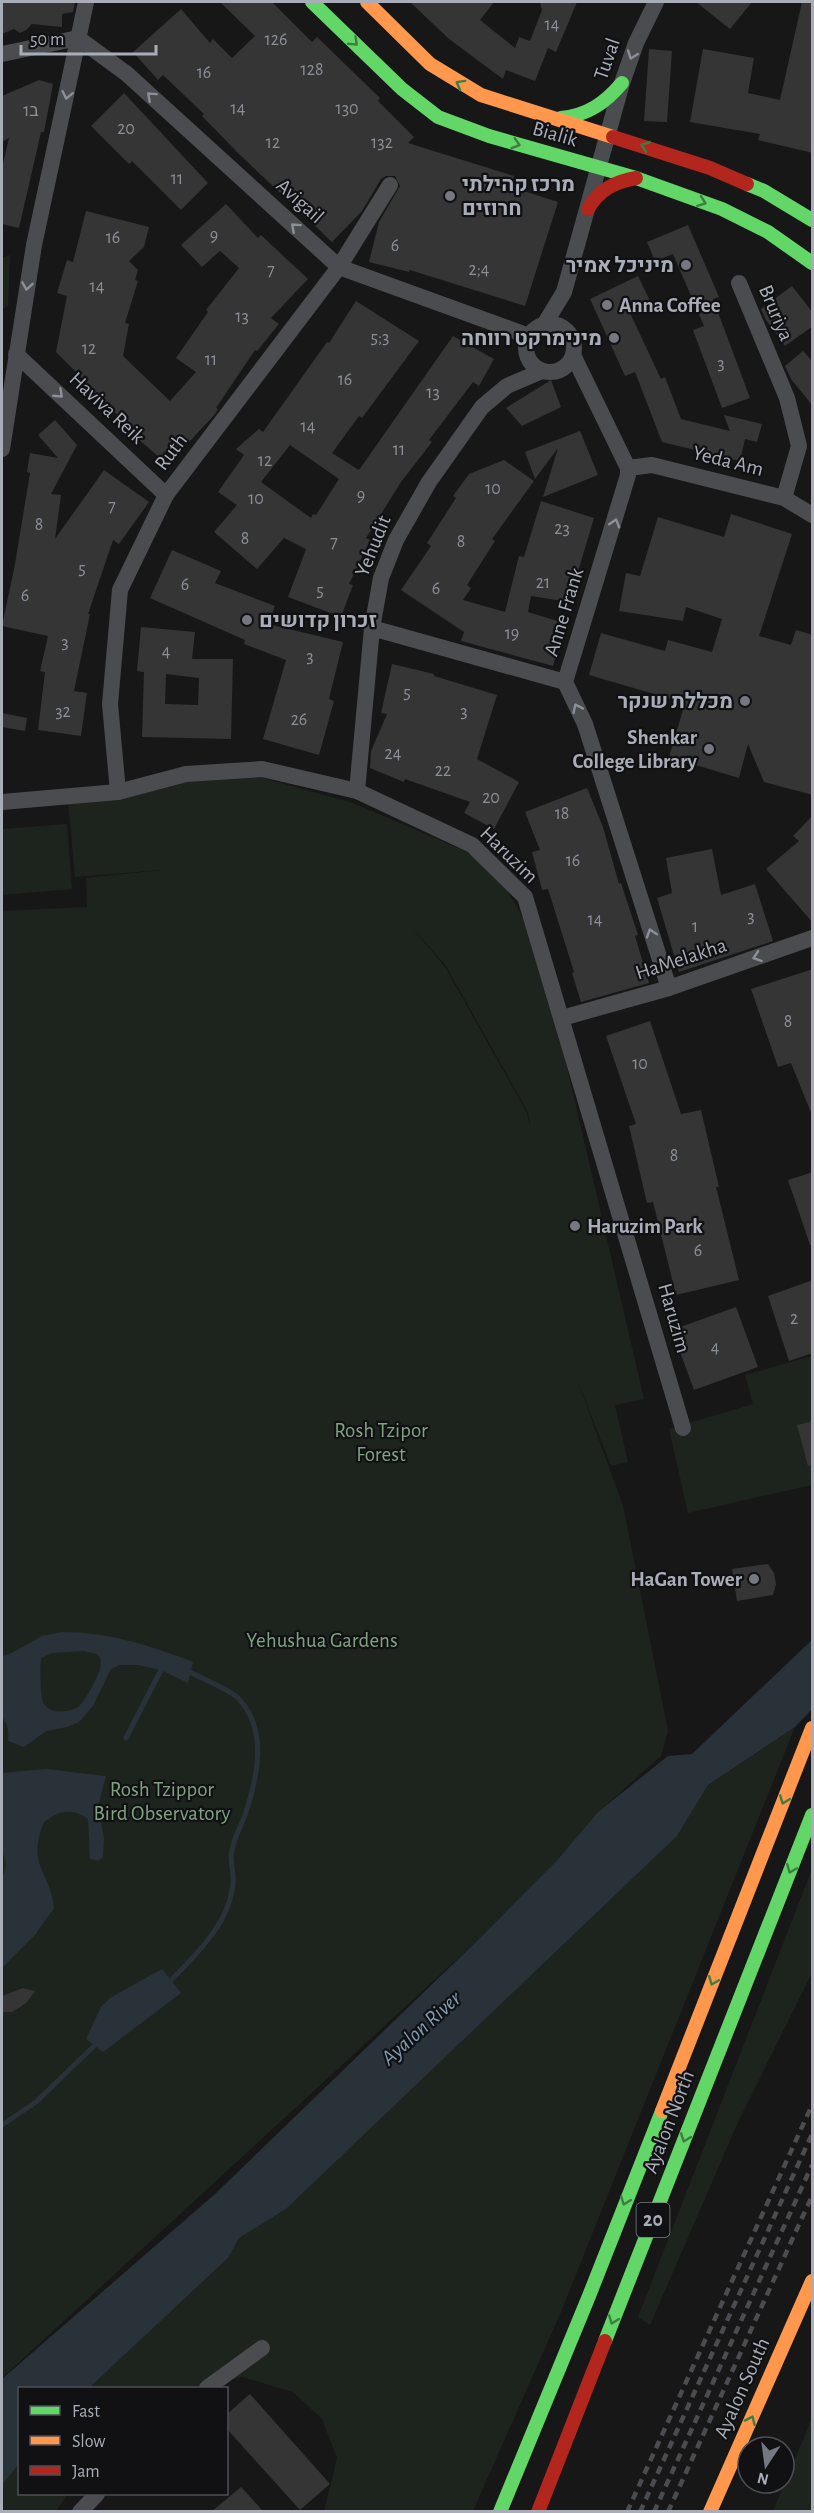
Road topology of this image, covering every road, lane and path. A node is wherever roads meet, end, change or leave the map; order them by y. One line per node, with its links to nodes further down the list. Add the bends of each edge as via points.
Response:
1 (86, 2): 5 (street)
2 (312, 2): 10 (main road, Bialik, one-way to 10, via 402,89 438,117)
3 (367, 2): 8 (main road, Bialik, one-way to 3, via 481,95 453,80 430,64)
4 (656, 2): 7 (street, Tuval, one-way to 7)
5 (78, 38): 6 (street); 16 (street, Avigail, one-way to 5, via 127,74); 22 (street, one-way to 22, via 34,245)
6 (2, 54)
7 (622, 84): 8 (main road, via 597,109); 9 (street, Tuval)
8 (552, 118): 9 (main road, Bialik)
9 (607, 134): 10 (street, Tuval); 14 (main road, Bialik, one-way to 9, via 710,168)
10 (599, 168): 11 (main road, Bialik); 13 (street)
11 (636, 178): 13 (main road, via 604,189); 15 (main road, Bialik, one-way to 15, via 744,219)
12 (390, 185): 16 (street, Ruth)
13 (588, 209): 18 (street)
14 (813, 220)
15 (813, 263)
16 (339, 267): 21 (street, Avigail); 29 (street, Ruth)
17 (739, 283): 30 (street, Bruriya, via 787,398 798,446)
18 (564, 292): 19 (street); 20 (street)
19 (544, 325): 20 (street); 21 (street)
20 (564, 329): 24 (street, via 572,339)
21 (529, 336): 23 (street)
22 (16, 354): 27 (street); 29 (street, Haviva Reik, one-way to 29)
23 (526, 354): 25 (street, via 531,364); 26 (street, Yehudit)
24 (573, 355): 25 (street, via 559,370); 28 (street)
25 (542, 371): 26 (street, Yehudit)
26 (507, 386): 32 (street, Yehudit, via 482,407 429,482 396,540 381,578)
27 (2, 449)
28 (628, 468): 30 (street, Yeda Am, via 652,465); 33 (street, Anne Frank, one-way to 28, via 625,489)
29 (166, 495): 35 (street, Ruth, via 120,590 110,704)
30 (784, 498): 31 (street, Yeda Am)
31 (813, 515)
32 (372, 628): 33 (street); 34 (street, Yehudit)
33 (565, 682): 38 (street, Anne Frank, one-way to 33, via 585,724)
34 (357, 791): 35 (street, Haruzim, via 262,770 186,774); 39 (street, Haruzim, via 472,845 525,897)
35 (118, 792): 36 (street, Haruzim)
36 (2, 802)
37 (813, 938): 38 (street, HaMelakha, one-way to 38)
38 (669, 988): 39 (street, HaMelakha)
39 (562, 1018): 40 (street, Haruzim)
40 (683, 1428)
41 (813, 1728): 50 (main road, one-way to 50)
42 (813, 1815): 43 (main road, Ayalon North / 20, one-way to 43)
43 (768, 1928): 44 (main road); 52 (main road, Ayalon North / 20, one-way to 52)
44 (664, 2152)
45 (640, 2206): 50 (main road)
46 (813, 2281): 53 (main road, Ayalon South, one-way to 46)
47 (262, 2348): 48 (street)
48 (208, 2387)
49 (95, 2495): 51 (street)
50 (501, 2509)
51 (80, 2511)
52 (538, 2511)
53 (710, 2511)

